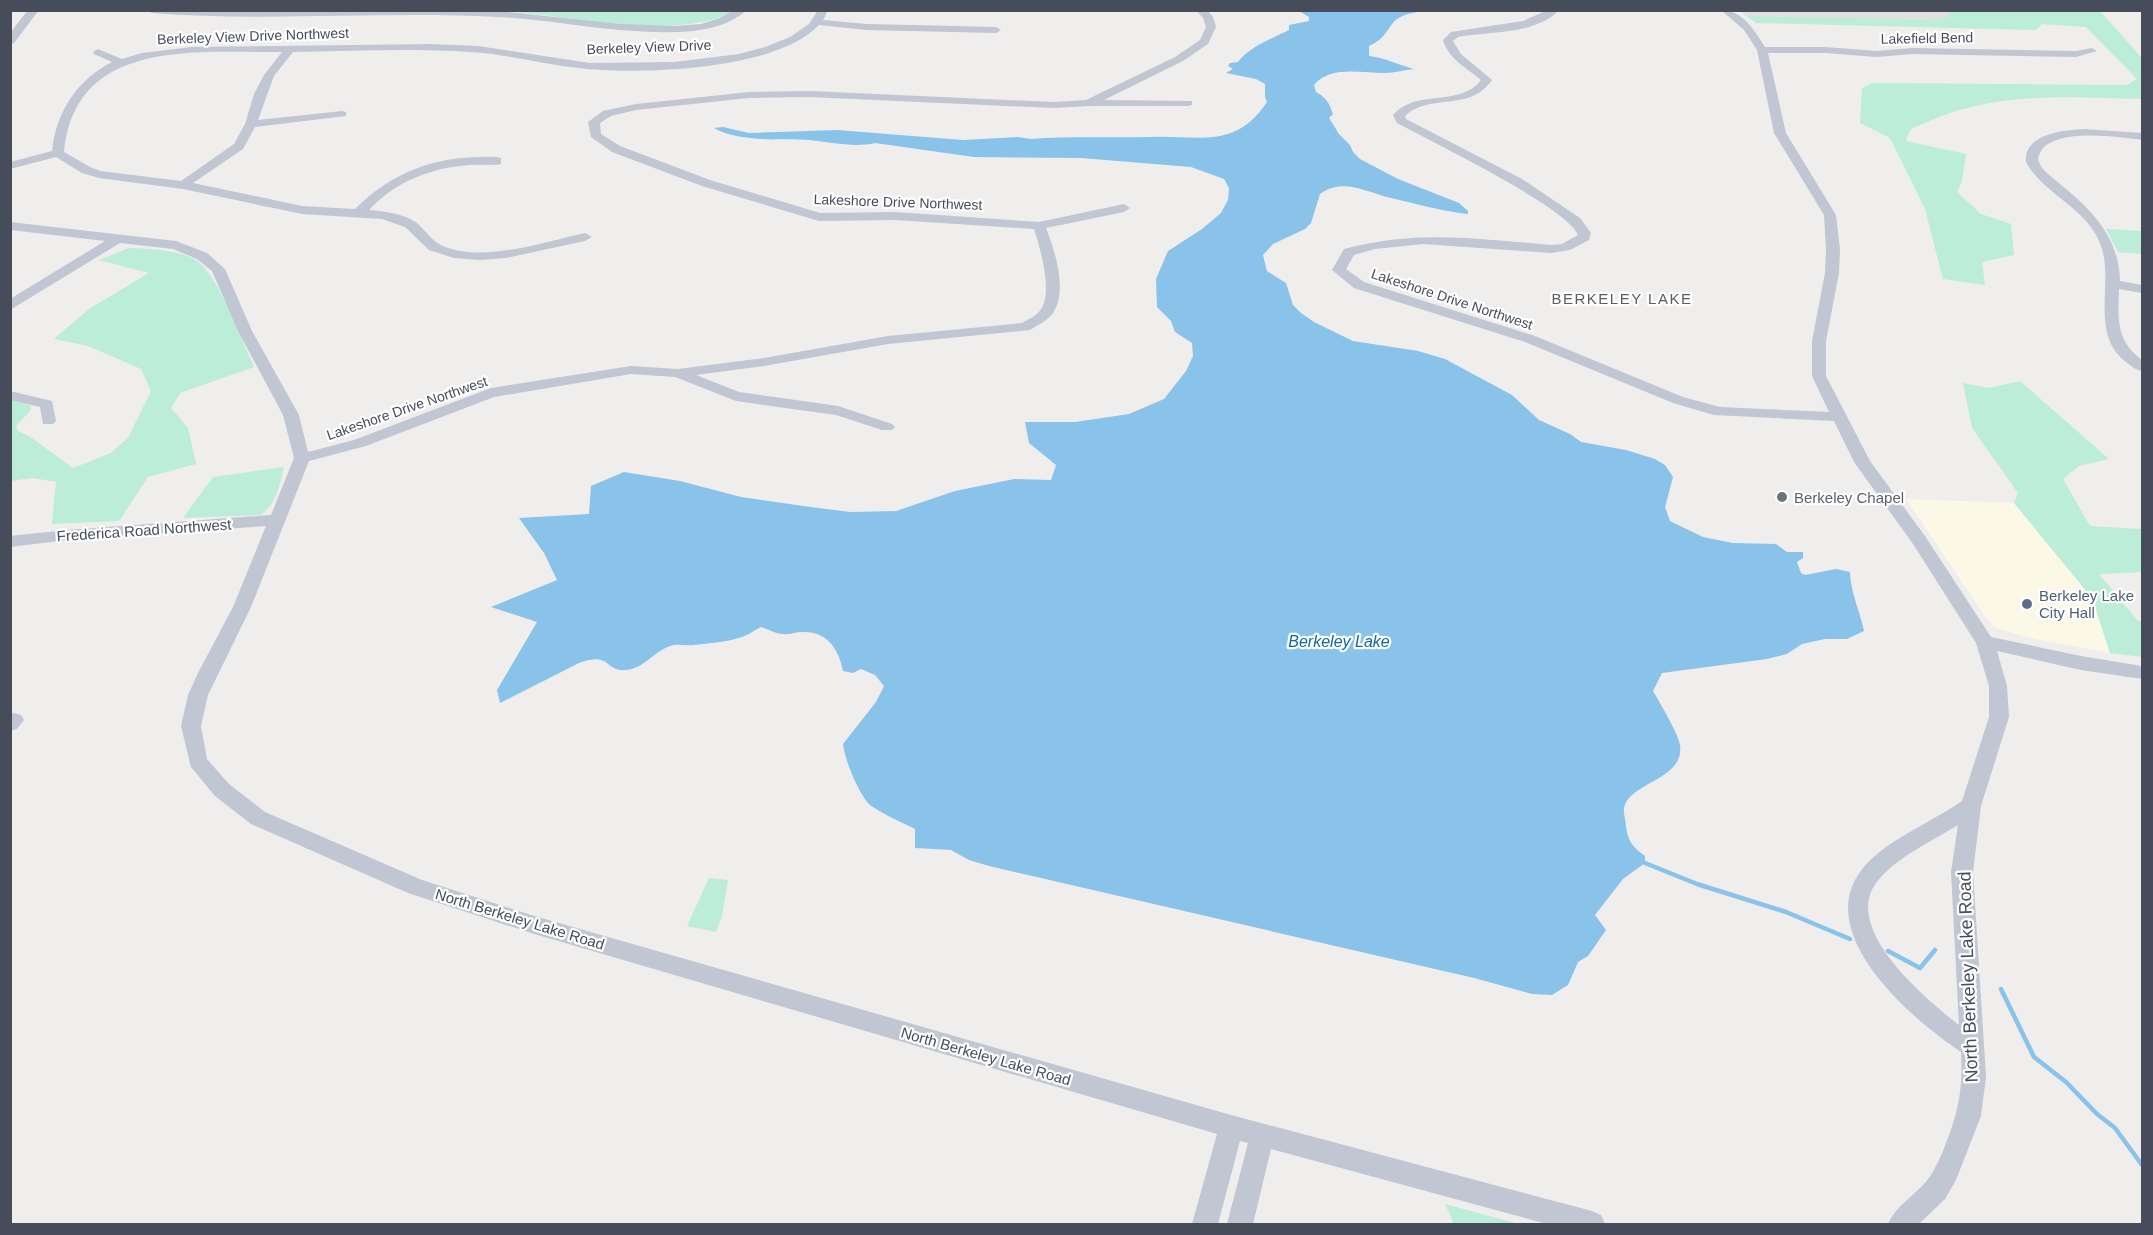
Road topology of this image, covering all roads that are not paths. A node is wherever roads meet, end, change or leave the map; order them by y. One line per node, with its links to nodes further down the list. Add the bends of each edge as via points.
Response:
1 (34, 10): 10 (street)
2 (152, 10): 3 (street, via 216,16 469,12 646,29 703,26 727,20)
3 (742, 10)
4 (824, 10): 8 (street, Berkeley View Drive)
5 (1202, 10): 17 (street, Lakeshore Drive Northwest, via 1212,27 1204,42 1179,59)
6 (1554, 10): 38 (street, Lakeshore Drive Northwest, via 1544,19 1455,34 1448,40 1449,45 1487,80 1485,85 1463,96 1411,106 1399,115 1401,121 1518,182 1575,221 1584,237 1551,249 1411,239 1370,244 1349,252 1339,270 1359,285 1530,339 1678,400 1719,412)
7 (1726, 10): 12 (street, via 1748,28)
8 (817, 22): 9 (street); 15 (street, Berkeley View Drive, via 775,46 731,58 685,64 590,66)
9 (996, 30)
10 (10, 41)
11 (290, 49): 15 (street, Berkeley View Drive Northwest, via 406,46); 16 (street, Berkeley View Drive Northwest, via 170,52); 20 (street, via 269,75)
12 (1762, 50): 13 (street, Lakefield Bend, via 1877,54); 38 (street, North Berkeley Lake Road, via 1780,133 1830,215 1833,261 1819,341 1820,376)
13 (2092, 51)
14 (98, 52): 16 (street)
15 (498, 52)
16 (120, 62): 22 (street, Berkeley View Drive Northwest, via 101,71 81,90 61,130)
17 (1088, 103): 18 (street); 29 (street, Lakeshore Drive Northwest, via 749,95 636,106 607,113 594,122 595,135 616,149 715,186 819,217 895,216)
18 (1188, 104)
19 (342, 114): 20 (street)
20 (251, 124): 25 (street, via 234,151)
21 (2142, 136): 32 (street, via 2063,134 2042,142 2031,158 2033,165 2106,241)
22 (58, 153): 24 (street); 25 (street, via 99,174)
23 (497, 161): 27 (street, via 473,161 412,175 382,190)
24 (10, 166)
25 (183, 185): 27 (street, via 295,208)
26 (1124, 208): 29 (street)
27 (360, 212): 30 (street, via 410,224 434,247 454,254 506,254)
28 (10, 226): 31 (street)
29 (1039, 226): 36 (street, Lakeshore Drive Northwest, via 1045,240 1052,294 1050,309 1025,327 888,340)
30 (585, 237)
31 (117, 239): 34 (street); 41 (street, via 176,245 202,255 219,269 245,332 291,415)
32 (2112, 284): 33 (street); 35 (street, via 2114,339 2125,354)
33 (2142, 289)
34 (10, 306)
35 (2142, 366)
36 (678, 373): 40 (street, via 736,396 838,411); 41 (street, Lakeshore Drive Northwest, via 608,372 491,393 360,443)
37 (10, 395): 39 (street, via 46,404)
38 (1838, 417): 44 (street, North Berkeley Lake Road, via 1867,470 1919,540)
39 (48, 422)
40 (887, 427)
41 (303, 458): 42 (street, North Berkeley Lake Road)
42 (277, 520): 43 (street, Frederica Road Northwest); 48 (street, North Berkeley Lake Road, via 242,607 207,673 191,726 198,762 222,789 258,818 416,887 531,924)
43 (10, 542)
44 (1985, 642): 45 (street); 46 (street, North Berkeley Lake Road, via 1998,686 1999,717)
45 (2142, 672)
46 (1971, 806): 47 (street, North Berkeley Lake Road, via 1962,872); 47 (street, via 1873,873 1864,883 1856,906 1860,931 1896,984 1952,1035)
47 (1973, 1047): 53 (street, North Berkeley Lake Road, via 1974,1089 1962,1137 1936,1190)
48 (1232, 1128): 49 (street, North Berkeley Lake Road); 50 (street)
49 (1262, 1135): 51 (street); 52 (street, North Berkeley Lake Road)
50 (1205, 1224)
51 (1240, 1224)
52 (1592, 1224)
53 (1901, 1224)

